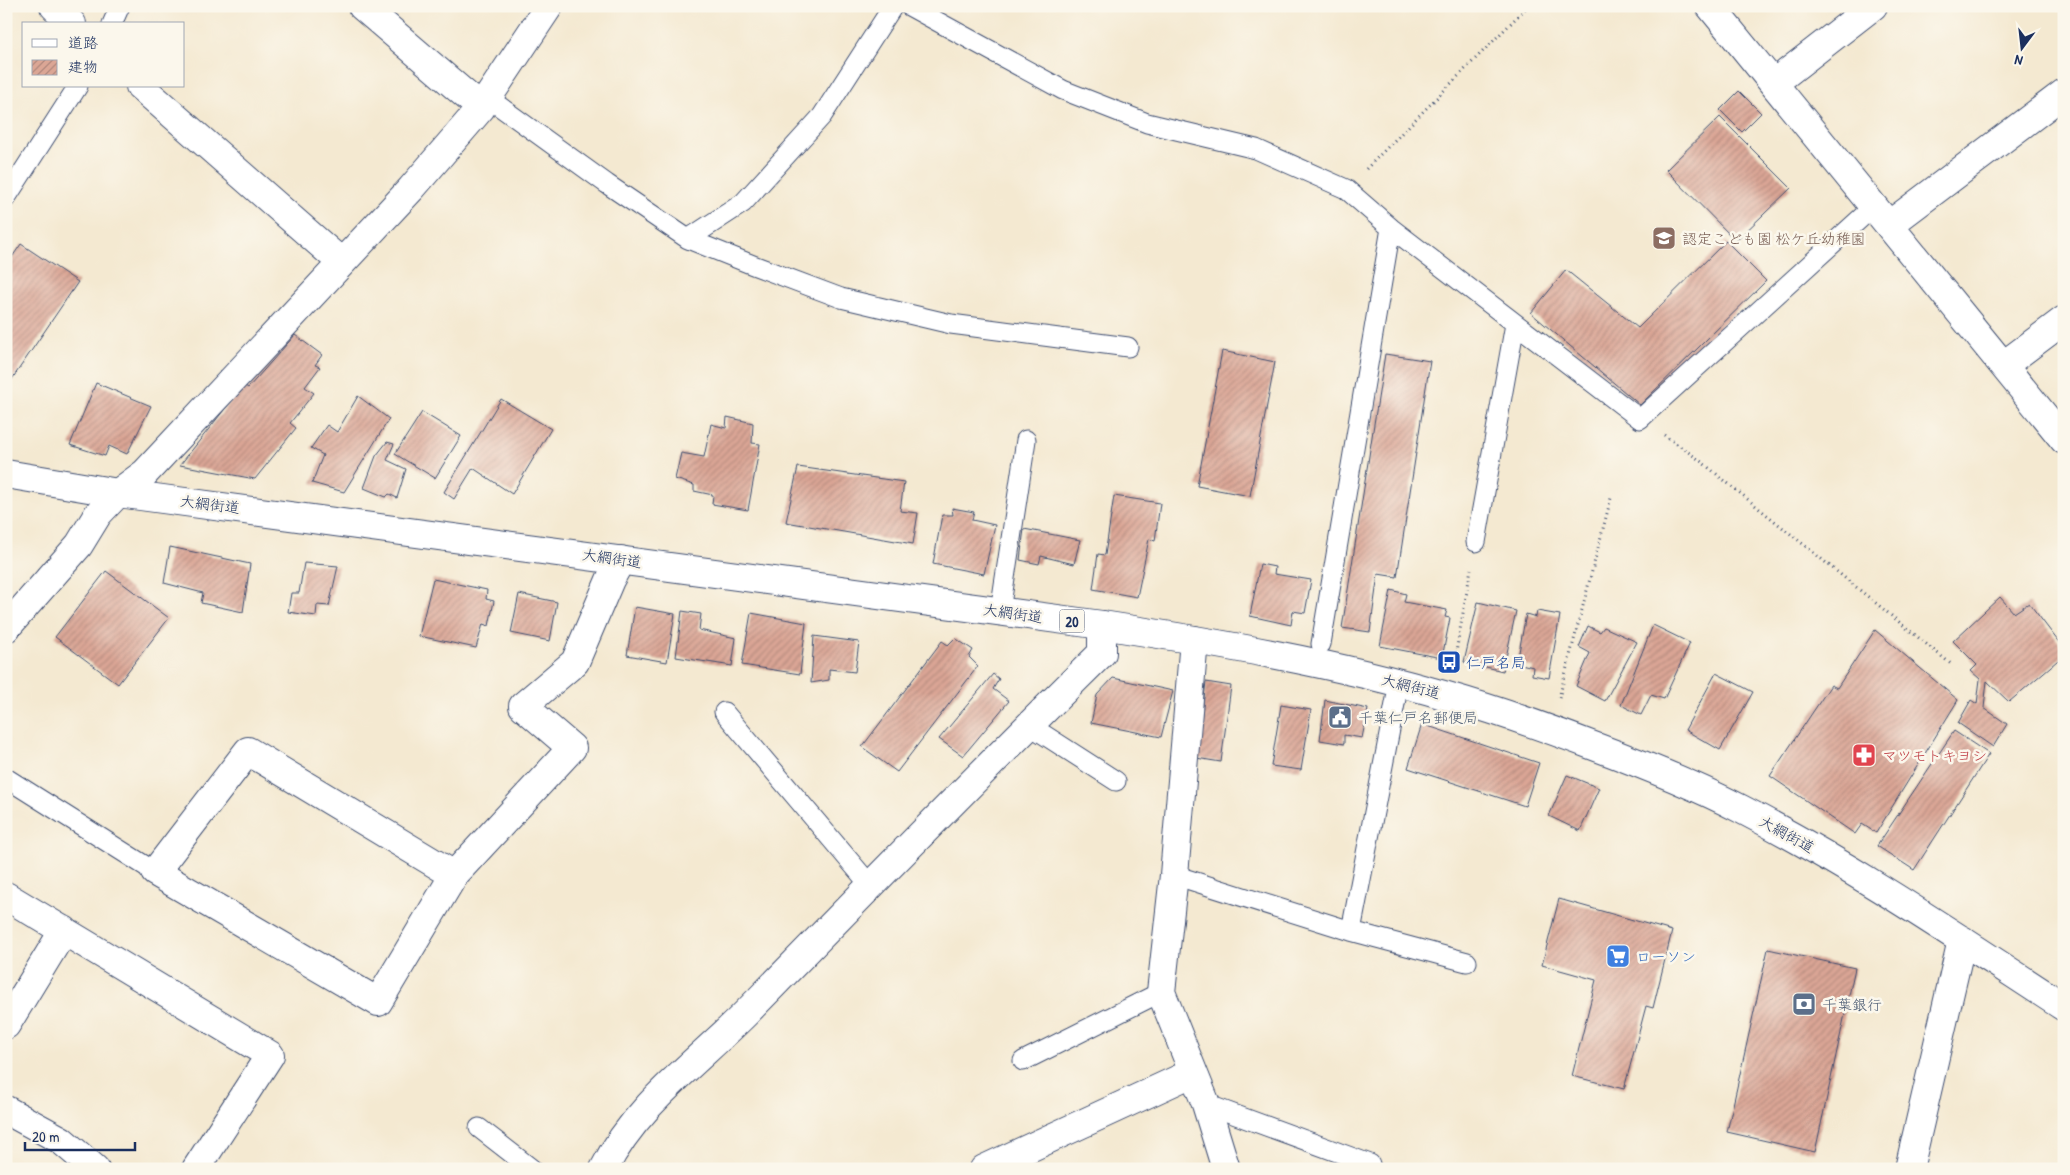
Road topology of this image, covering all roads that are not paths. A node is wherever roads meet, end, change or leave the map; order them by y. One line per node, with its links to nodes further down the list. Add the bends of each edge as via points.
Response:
1 (54, 6): 9 (street)
2 (120, 6): 10 (lane)
3 (362, 6): 15 (street)
4 (549, 6): 15 (street)
5 (893, 6): 19 (lane, via 822,116 743,203)
6 (909, 6): 18 (lane, via 1063,90 1147,123 1256,149 1346,189)
7 (1710, 6): 11 (street)
8 (1873, 6): 11 (street)
9 (70, 22)
10 (113, 22)
11 (1774, 83): 17 (street)
12 (77, 88): 16 (lane)
13 (142, 88): 20 (street)
14 (2064, 93): 17 (street)
15 (484, 103): 19 (lane); 20 (street)
16 (6, 198)
17 (1881, 216): 22 (lane, via 1640,418); 24 (street)
18 (1391, 228): 22 (lane); 35 (lane)
19 (688, 238): 23 (lane, via 841,298 951,324)
20 (341, 262): 28 (street, via 145,473)
21 (2064, 320): 24 (street)
22 (1515, 324): 29 (lane)
23 (1128, 347)
24 (2004, 365): 26 (street)
25 (1026, 440): 31 (lane)
26 (2064, 440)
27 (6, 474): 28 (street, 大網街道 / 20)
28 (118, 492): 30 (street, 大網街道 / 20); 33 (street, via 98,514 79,545)
29 (1476, 542)
30 (621, 560): 31 (street, 大網街道 / 20); 42 (street, via 575,662 523,706 572,748)
31 (1000, 611): 32 (street, 大網街道 / 20)
32 (1102, 625): 34 (street, 大網街道 / 20); 38 (street, via 1102,653)
33 (6, 628)
34 (1194, 640): 36 (street, 大網街道 / 20); 43 (street)
35 (1321, 644)
36 (1399, 683): 47 (lane); 48 (street, 大網街道 / 20, via 1448,696 1635,761 1740,808 1843,864)
37 (724, 712): 44 (lane)
38 (1029, 725): 40 (lane); 44 (street)
39 (6, 778): 41 (lane)
40 (1116, 781)
41 (155, 872): 42 (street, via 248,751); 42 (street, via 378,1002)
42 (454, 875)
43 (1174, 875): 47 (lane); 50 (street)
44 (870, 885): 61 (street, via 644,1111 614,1148)
45 (6, 896): 46 (street)
46 (64, 930): 52 (street); 59 (street, via 270,1056)
47 (1351, 932): 49 (lane)
48 (1962, 940): 51 (street, 大網街道 / 20); 65 (street)
49 (1467, 962)
50 (1161, 992): 53 (lane); 54 (street)
51 (2064, 1007)
52 (6, 1025)
53 (1023, 1061)
54 (1192, 1073): 55 (street); 62 (street)
55 (1206, 1104): 63 (street); 64 (lane, via 1370,1164)
56 (6, 1110): 58 (street, via 61,1140)
57 (479, 1128): 60 (lane)
58 (96, 1169)
59 (196, 1169)
60 (532, 1169)
61 (604, 1169)
62 (984, 1169)
63 (1226, 1169)
64 (1371, 1169)
65 (1909, 1169)

